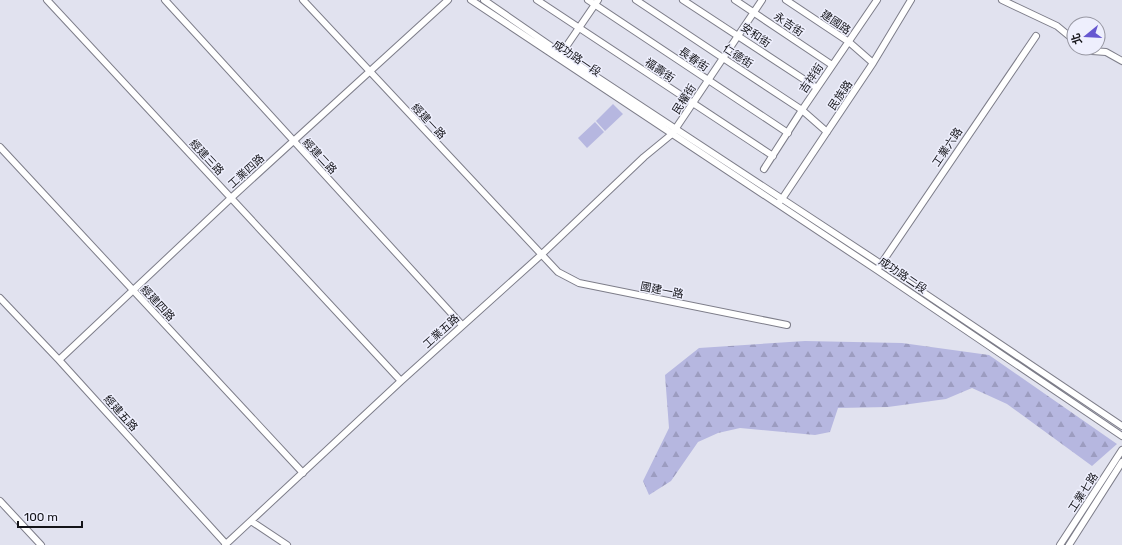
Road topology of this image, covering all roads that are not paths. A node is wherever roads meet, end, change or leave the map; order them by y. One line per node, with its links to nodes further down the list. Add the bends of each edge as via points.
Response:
1 (47, 0): 42 (street, 經建三路)
2 (165, 0): 38 (street, 經建二路)
3 (303, 0): 30 (street, 經建一路)
4 (448, 0): 30 (street, 工業四路)
5 (471, 0): 25 (street, 成功路一段)
6 (484, 0): 25 (street, 成功路一段)
7 (537, 0): 19 (street, 福壽街)
8 (588, 0): 17 (street, 長春街)
9 (636, 0): 26 (street, 仁德街)
10 (683, 0): 21 (street, 安和街)
11 (735, 0): 18 (street, 永吉街)
12 (762, 0): 18 (street, 民權街)
13 (786, 0): 23 (street, 建國路)
14 (877, 0): 23 (street, 吉祥街)
15 (911, 0): 28 (street, 民族路)
16 (1002, 0): 20 (street, via 1057,26)
17 (597, 2): 19 (street); 31 (street, 長春街)
18 (753, 12): 21 (street, 民權街); 29 (street, 永吉街)
19 (579, 28): 25 (street); 33 (street, 福壽街)
20 (1066, 33)
21 (738, 36): 26 (street, 民權街); 32 (street, 安和街)
22 (1036, 36): 46 (street, 工業六路)
23 (849, 42): 28 (street, 建國路); 29 (street, 吉祥街)
24 (1106, 52): 27 (street)
25 (560, 56): 35 (street, 成功路一段)
26 (722, 58): 31 (street, 民權街); 34 (street, 仁德街)
27 (1122, 61)
28 (873, 63): 36 (street, 民族路)
29 (832, 65): 32 (street, 吉祥街)
30 (369, 71): 38 (street, 工業四路); 45 (street, 經建一路)
31 (708, 80): 33 (street, 民權街); 37 (street, 長春街)
32 (817, 88): 34 (street, 吉祥街)
33 (692, 104): 35 (street, 民權街); 40 (street, 福壽街)
34 (802, 110): 36 (street, 仁德街); 37 (street, 吉祥街)
35 (674, 131): 43 (street, 成功路二段); 44 (street, 成功路二段); 45 (street, 工業五路)
36 (827, 132): 43 (street, 民族路)
37 (788, 133): 40 (street, 吉祥街)
38 (293, 142): 42 (street, 工業四路); 49 (street, 經建二路)
39 (0, 147): 47 (street, 經建四路)
40 (772, 156): 41 (street, 吉祥街)
41 (764, 169)
42 (231, 198): 47 (street, 工業四路); 52 (street, 經建三路)
43 (782, 200): 44 (street); 46 (street, 成功路二段)
44 (776, 203): 46 (street, 成功路二段)
45 (541, 255): 49 (street, 工業五路); 50 (street, 國建一路, via 558,272 579,283)
46 (879, 267): 53 (street, 成功路二段); 54 (street, 成功路二段)
47 (133, 290): 51 (street, 工業四路); 57 (street, 經建四路)
48 (0, 298): 51 (street, 經建五路)
49 (462, 325): 52 (street, 工業五路)
50 (787, 325)
51 (59, 360): 61 (street, 經建五路)
52 (401, 381): 57 (street, 工業五路)
53 (1122, 426)
54 (1122, 436)
55 (1122, 450): 63 (street, 工業七路)
56 (1122, 462): 64 (street, 工業七路)
57 (303, 473): 59 (street, 工業五路)
58 (0, 500): 60 (street)
59 (251, 521): 61 (street, 工業五路); 62 (street)
60 (41, 545)
61 (225, 545)
62 (287, 545)
63 (1060, 545)
64 (1068, 545)

